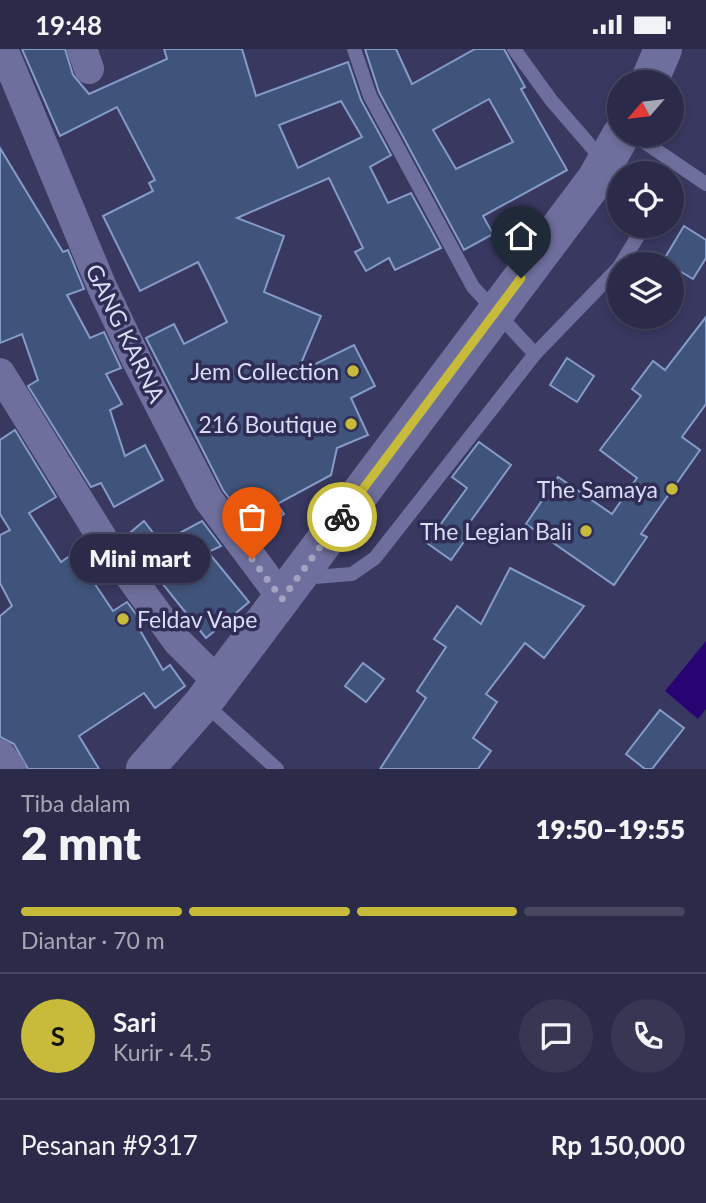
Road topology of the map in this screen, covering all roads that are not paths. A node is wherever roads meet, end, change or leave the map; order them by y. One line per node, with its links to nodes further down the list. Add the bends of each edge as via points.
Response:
1 (3, 49): 13 (street, GANG KARNA, via 102,287 208,499)
2 (354, 49): 10 (lane, via 370,96 473,287)
3 (514, 49): 7 (lane, via 551,100)
4 (663, 49): 5 (main road)
5 (654, 70)
6 (652, 147): 8 (lane)
7 (616, 159): 10 (main road)
8 (706, 184)
9 (607, 279): 11 (lane)
10 (494, 313): 11 (lane); 13 (main road)
11 (535, 354): 13 (lane, via 375,558 352,574)
12 (0, 373): 14 (street, via 104,541)
13 (290, 588): 14 (main road)
14 (211, 693): 17 (main road); 18 (lane)
15 (0, 754): 16 (street)
16 (11, 769)
17 (145, 769)
18 (277, 769)

